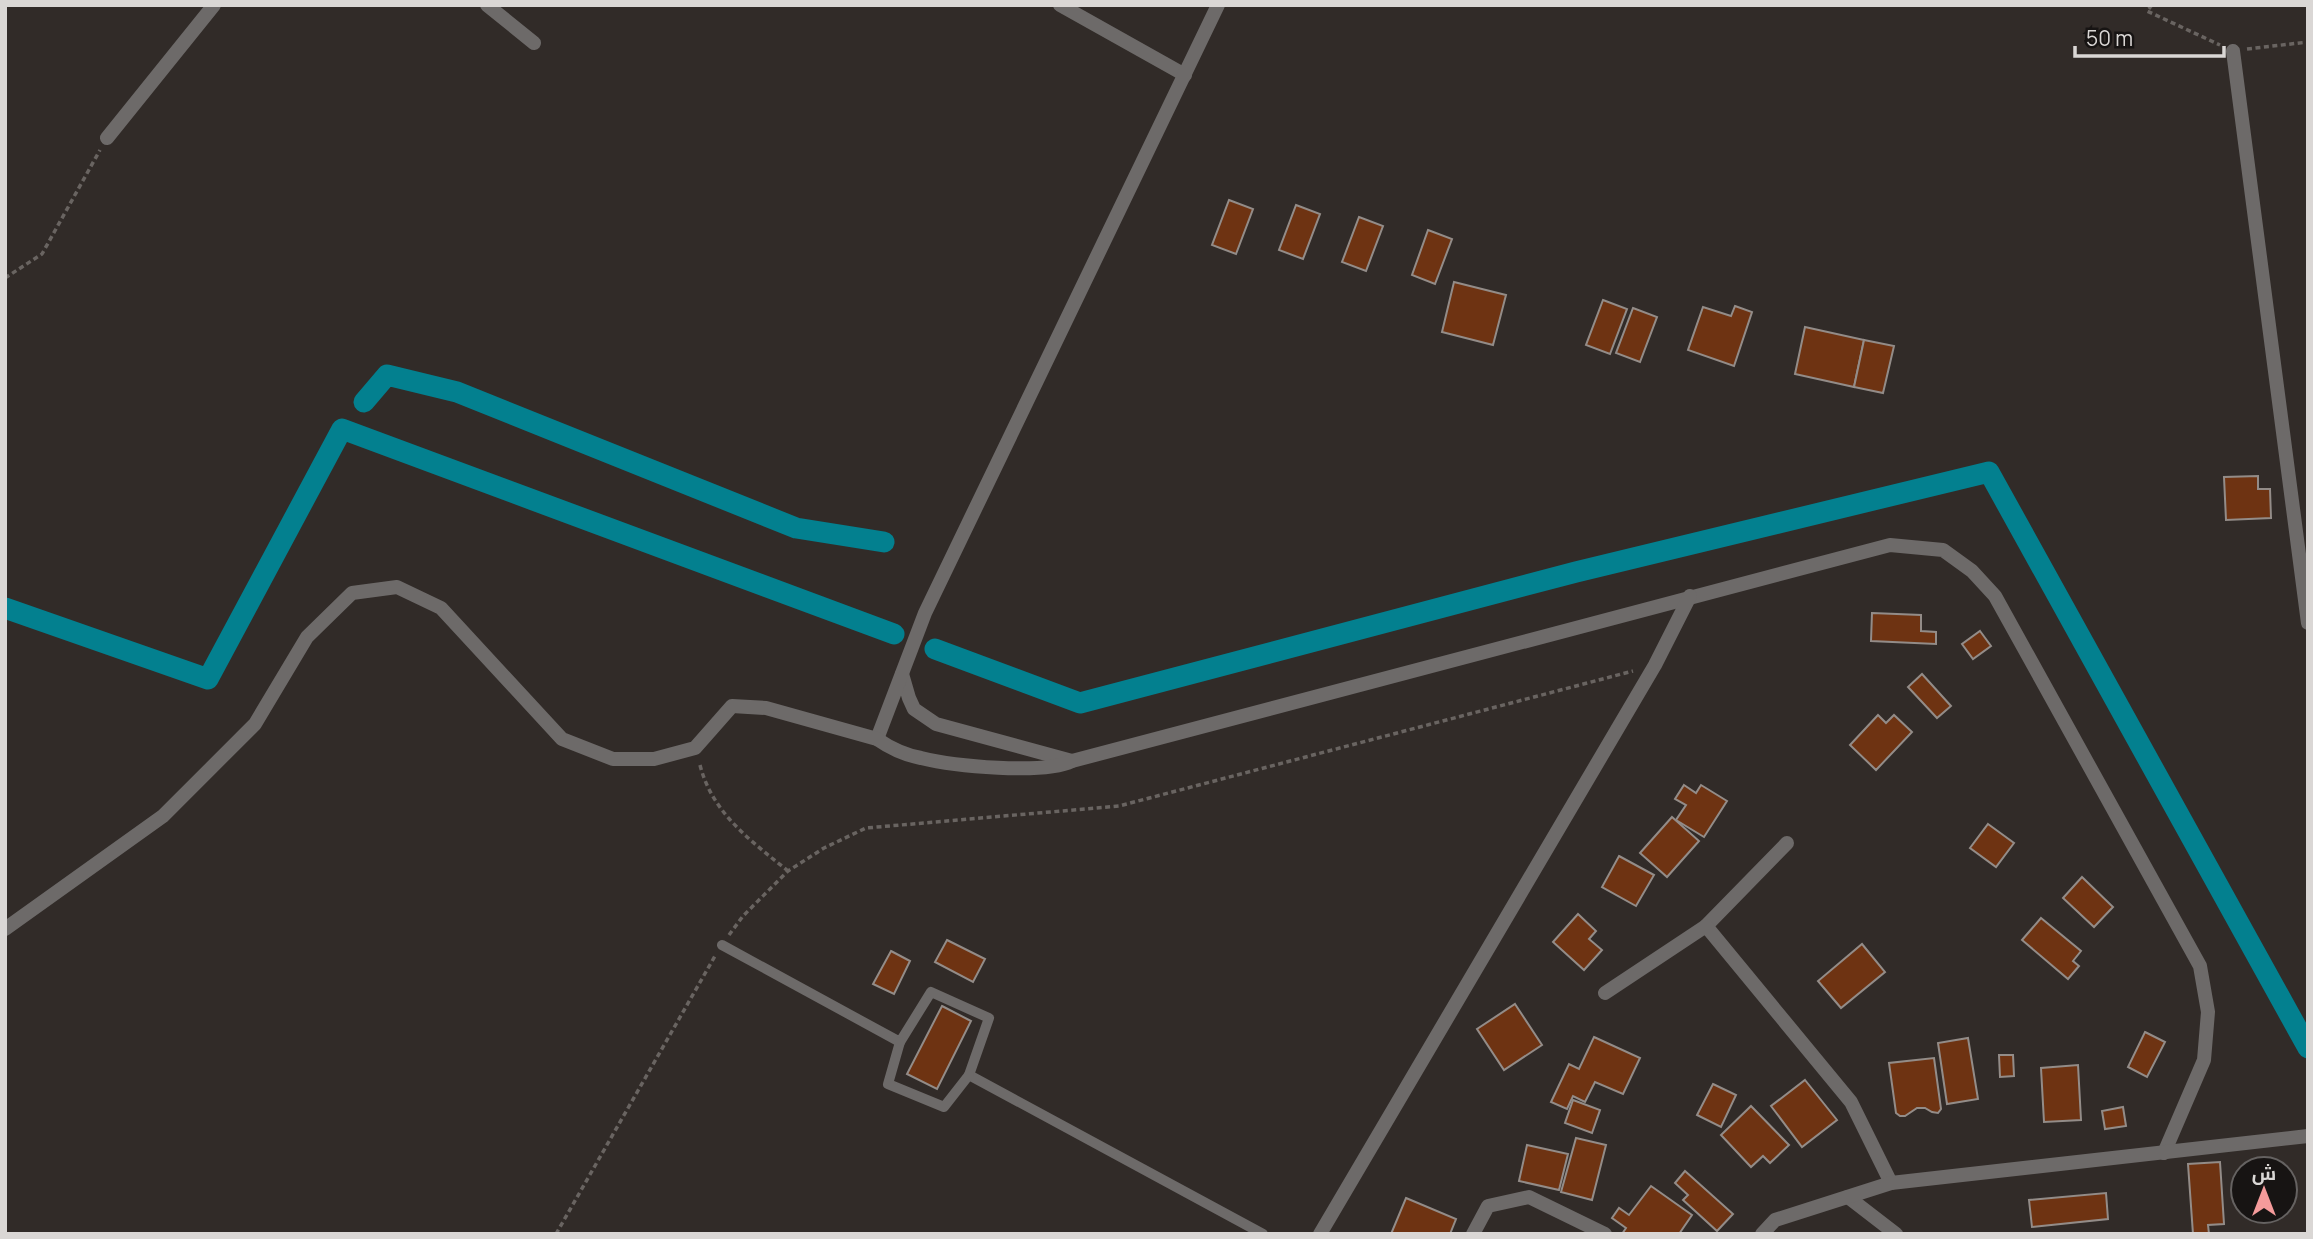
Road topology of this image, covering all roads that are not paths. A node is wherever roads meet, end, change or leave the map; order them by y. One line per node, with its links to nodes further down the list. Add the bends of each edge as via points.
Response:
1 (214, 5): 8 (street)
2 (487, 5): 5 (street)
3 (1060, 5): 7 (street)
4 (1218, 5): 7 (street)
5 (534, 43)
6 (2233, 51): 10 (street)
7 (1185, 75): 11 (street, via 925,612)
8 (107, 138)
9 (1690, 596): 13 (street); 22 (street, via 1890,545 1943,550 1995,596 2200,966 2208,1012 2204,1060); 26 (street, via 1655,665)
10 (2308, 623)
11 (902, 674): 12 (street); 13 (street, via 914,709 936,724)
12 (877, 739): 13 (street, via 923,759 984,766 1038,769); 16 (street, via 766,708 732,706 695,748 654,759 613,760 562,739 441,608 397,587 352,593 307,637 255,724 163,816)
13 (1072, 761)
14 (1787, 843): 15 (street)
15 (1706, 926): 18 (street); 23 (street, via 1850,1102)
16 (5, 929)
17 (722, 945): 19 (lane)
18 (1605, 993)
19 (900, 1042): 20 (lane, via 888,1084 944,1107); 20 (lane, via 931,992 989,1018)
20 (969, 1075): 25 (lane)
21 (2308, 1136): 22 (street)
22 (2164, 1153): 23 (street)
23 (1891, 1183): 24 (street)
24 (1848, 1197): 29 (street, via 1775,1220); 30 (street)
25 (1264, 1234)
26 (1320, 1234)
27 (1473, 1234): 28 (street, via 1488,1206 1529,1197)
28 (1605, 1234)
29 (1762, 1234)
30 (1896, 1234)

